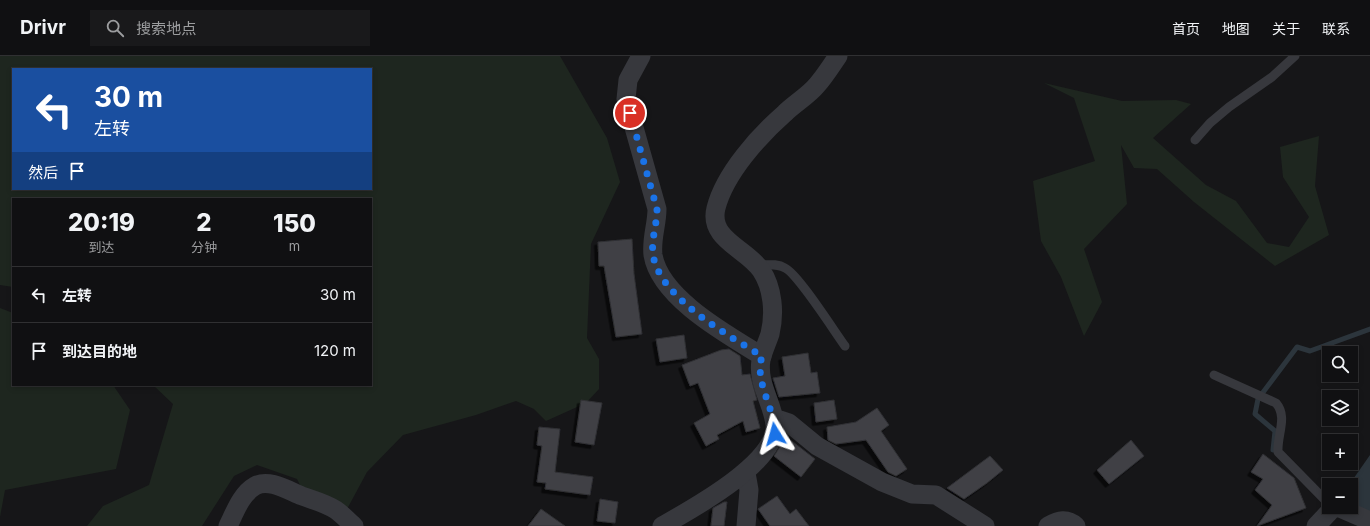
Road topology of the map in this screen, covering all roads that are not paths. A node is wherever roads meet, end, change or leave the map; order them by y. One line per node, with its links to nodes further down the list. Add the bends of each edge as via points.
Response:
1 (641, 56): 7 (street, via 628,80 626,99 657,209 653,237 658,270 684,304)
2 (838, 56): 5 (street, via 817,86 784,114 746,155 728,179 716,207 715,216 724,238)
3 (1295, 56): 4 (lane, via 1272,77 1229,107)
4 (1195, 140)
5 (756, 264): 6 (lane, via 786,268); 7 (street, via 770,288 772,314 770,334)
6 (845, 346)
7 (762, 356): 9 (street, via 762,384)
8 (1214, 375): 11 (lane, via 1276,403 1283,417 1278,452)
9 (775, 423): 10 (street, via 775,434); 19 (street, via 780,420 789,423 817,446 882,482 912,494 936,495)
10 (746, 473): 17 (street); 18 (street, via 749,490)
11 (1322, 497)
12 (1325, 514): 22 (street)
13 (1354, 514): 14 (street)
14 (1370, 521)
15 (228, 526): 16 (street, via 239,502 256,485 265,483 321,502 336,510)
16 (354, 526)
17 (662, 526)
18 (746, 526)
19 (986, 526)
20 (1048, 526): 21 (street, via 1066,520)
21 (1076, 526)
22 (1316, 526)

